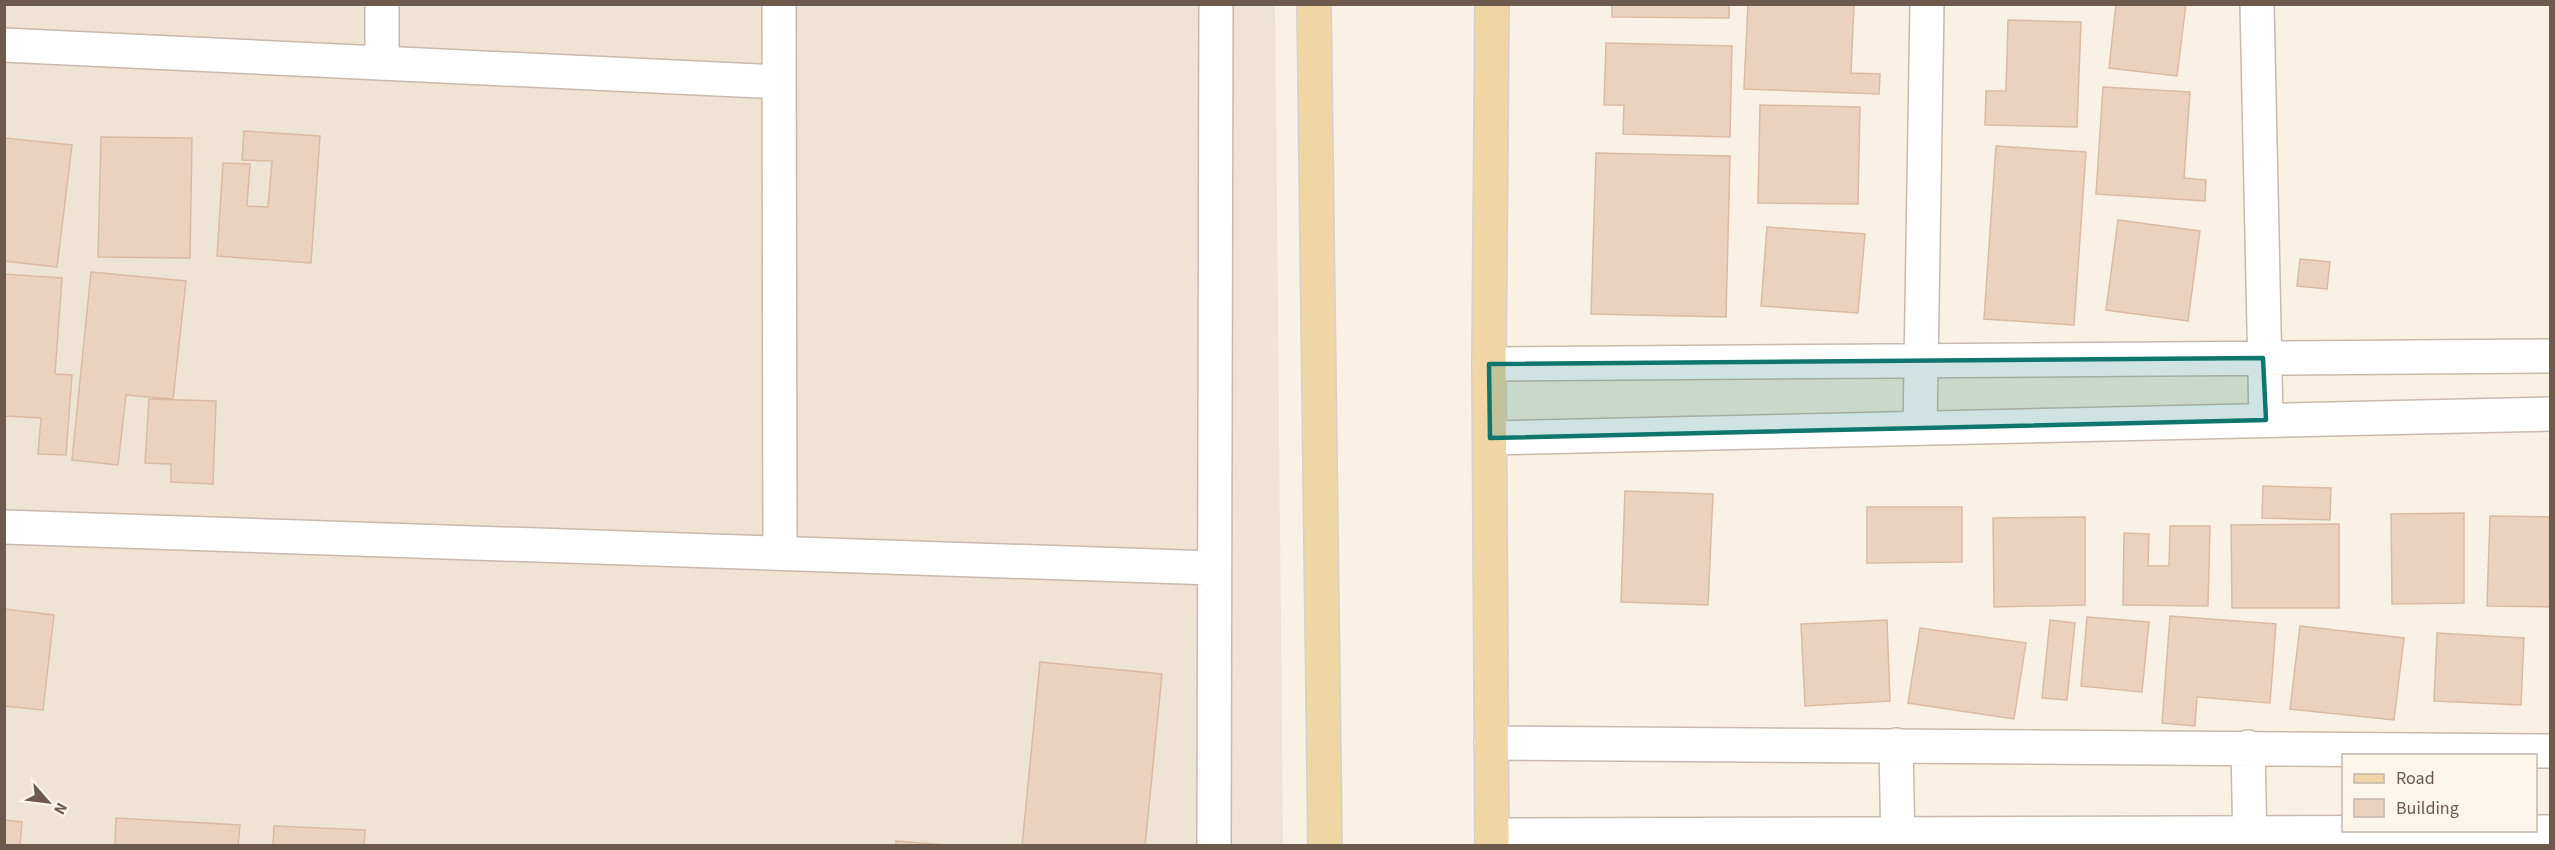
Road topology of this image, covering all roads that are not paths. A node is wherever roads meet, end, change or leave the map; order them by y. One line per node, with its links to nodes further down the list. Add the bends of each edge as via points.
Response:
1 (382, 4): 9 (street)
2 (778, 4): 10 (street)
3 (1216, 4): 21 (street)
4 (1314, 4): 31 (main road)
5 (1492, 4): 14 (main road)
6 (1927, 4): 13 (street)
7 (2257, 4): 12 (street)
8 (4, 45): 9 (street)
9 (382, 63): 10 (street)
10 (779, 82): 20 (street)
11 (2550, 356): 12 (street)
12 (2263, 358): 13 (street); 16 (street)
13 (1921, 361): 14 (street); 17 (street)
14 (1490, 364): 18 (main road)
15 (2550, 414): 16 (street)
16 (2266, 420): 17 (street)
17 (1920, 428): 18 (street)
18 (1490, 438): 22 (main road)
19 (4, 527): 20 (street)
20 (780, 553): 21 (street)
21 (1213, 568): 30 (street)
22 (1491, 743): 23 (street); 28 (main road)
23 (1896, 745): 24 (street); 29 (street)
24 (2248, 747): 25 (street); 27 (street)
25 (2550, 751)
26 (2550, 832): 27 (street)
27 (2250, 839): 29 (street)
28 (1492, 840): 29 (street)
29 (1898, 840)
30 (1214, 846)
31 (1325, 846)

